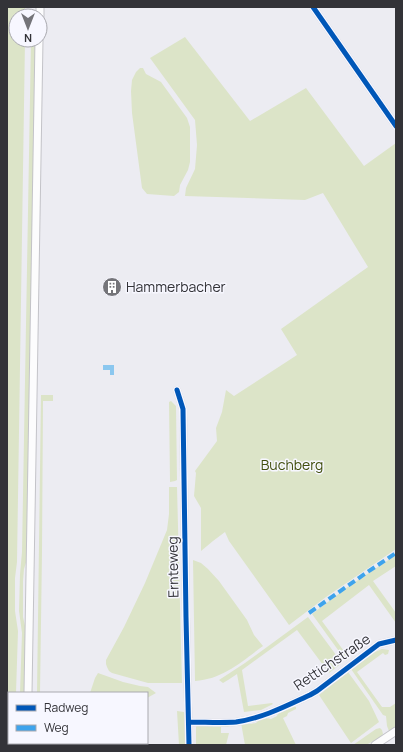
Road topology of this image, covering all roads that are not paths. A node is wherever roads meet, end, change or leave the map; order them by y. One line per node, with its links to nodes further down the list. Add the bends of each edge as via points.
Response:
1 (313, 7): 3 (street)
2 (39, 48): 6 (main road)
3 (396, 126)
4 (177, 390): 7 (street, Ernteweg, via 183,410)
5 (396, 640): 7 (street, Rettichstraße, via 379,644 317,691 265,715 228,722)
6 (28, 692)
7 (189, 722): 9 (street, Ernteweg)
8 (396, 730): 10 (main road)
9 (189, 745)
10 (375, 745)

